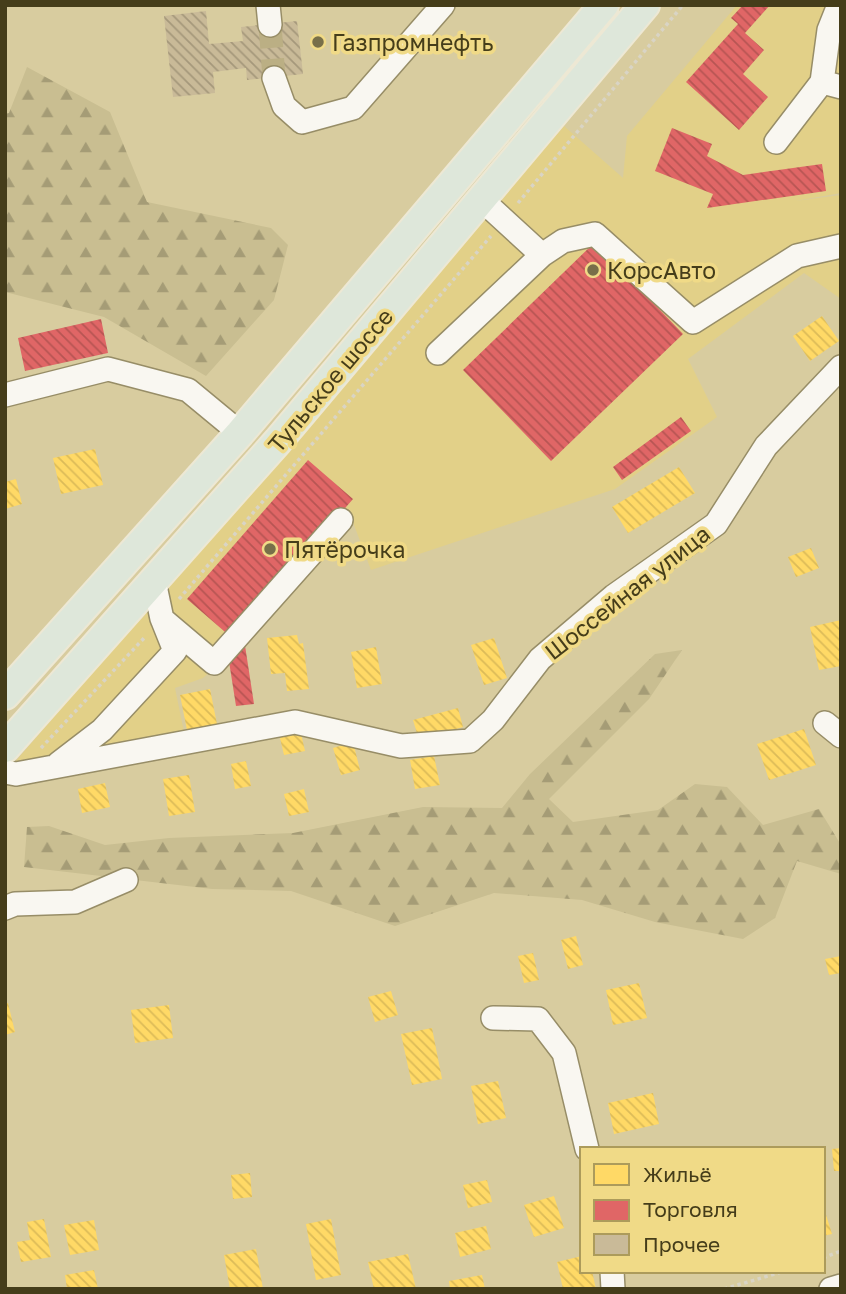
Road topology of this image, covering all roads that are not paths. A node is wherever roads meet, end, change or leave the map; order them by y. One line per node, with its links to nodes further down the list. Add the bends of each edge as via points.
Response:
1 (443, 5): 5 (street, via 353,108 302,122 284,106)
2 (604, 5): 14 (main road, Тульское шоссе)
3 (645, 5): 8 (main road, Тульское шоссе)
4 (839, 5): 6 (street, via 829,30)
5 (274, 78)
6 (831, 85): 7 (street)
7 (776, 142)
8 (482, 200): 10 (street); 16 (main road, Тульское шоссе)
9 (841, 246): 10 (street, via 797,256 693,322 595,233 563,242)
10 (542, 255): 11 (street)
11 (438, 353)
12 (841, 367): 20 (street, Шоссейная улица, via 766,446 716,524 614,596 540,659 493,720 470,741 401,746 295,722)
13 (5, 396): 14 (street, via 108,369 188,390)
14 (240, 433): 18 (main road, Тульское шоссе)
15 (341, 520): 17 (street, via 214,663)
16 (154, 581): 17 (street); 19 (main road, Тульское шоссе)
17 (162, 619): 20 (street, via 174,651 102,730)
18 (5, 695)
19 (5, 748)
20 (54, 766): 21 (street, Шоссейная улица)
21 (11, 773)
22 (126, 880): 23 (street, via 75,902)
23 (5, 908)
24 (493, 1018): 25 (street, via 538,1019 564,1053)
25 (587, 1147)
26 (841, 1286): 27 (street)
27 (831, 1289)

